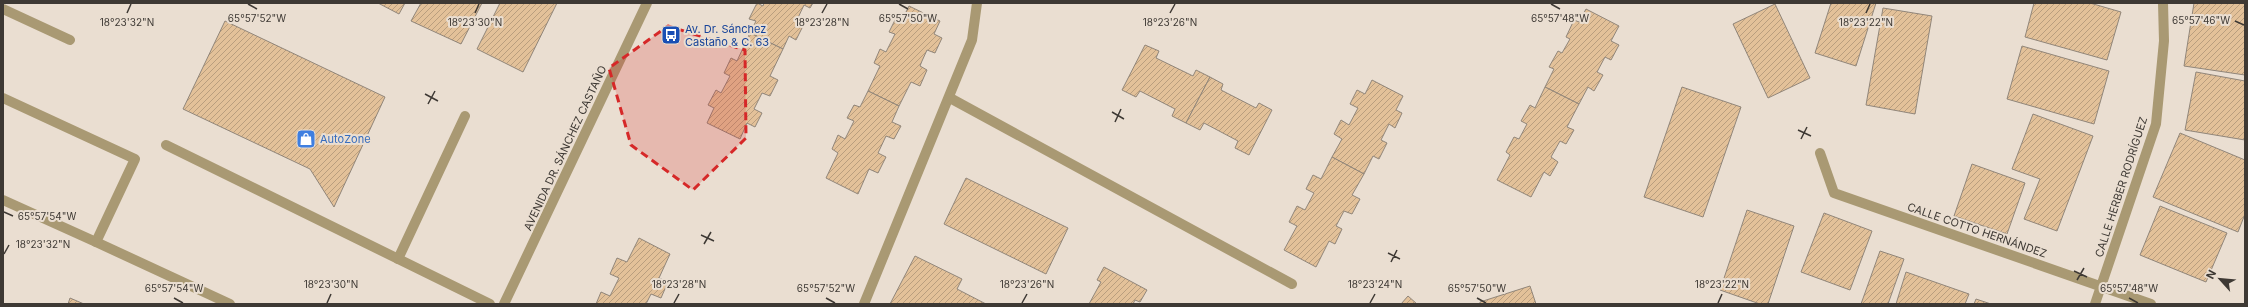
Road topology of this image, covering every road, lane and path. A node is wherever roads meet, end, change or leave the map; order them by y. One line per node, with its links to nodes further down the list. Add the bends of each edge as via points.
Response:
1 (647, 3): 18 (street, AVENIDA DR. SÁNCHEZ CASTAÑO)
2 (977, 3): 7 (street, via 972,40)
3 (2163, 3): 15 (street, CALLE HERBER RODRÍGUEZ, via 2164,42 2156,124)
4 (3, 9): 5 (street)
5 (70, 40)
6 (3, 98): 12 (street, via 135,159)
7 (950, 98): 14 (street); 19 (street)
8 (465, 116): 13 (street)
9 (166, 146): 13 (street)
10 (1820, 153): 15 (street, CALLE COTTO HERNÁNDEZ, via 1834,193)
11 (3, 200): 12 (street)
12 (96, 242): 16 (street)
13 (398, 259): 17 (street)
14 (1292, 284)
15 (2102, 286): 20 (street, CALLE HERBER RODRÍGUEZ); 21 (street, CALLE COTTO HERNÁNDEZ)
16 (230, 304)
17 (490, 304)
18 (504, 304)
19 (864, 304)
20 (2095, 304)
21 (2151, 304)

